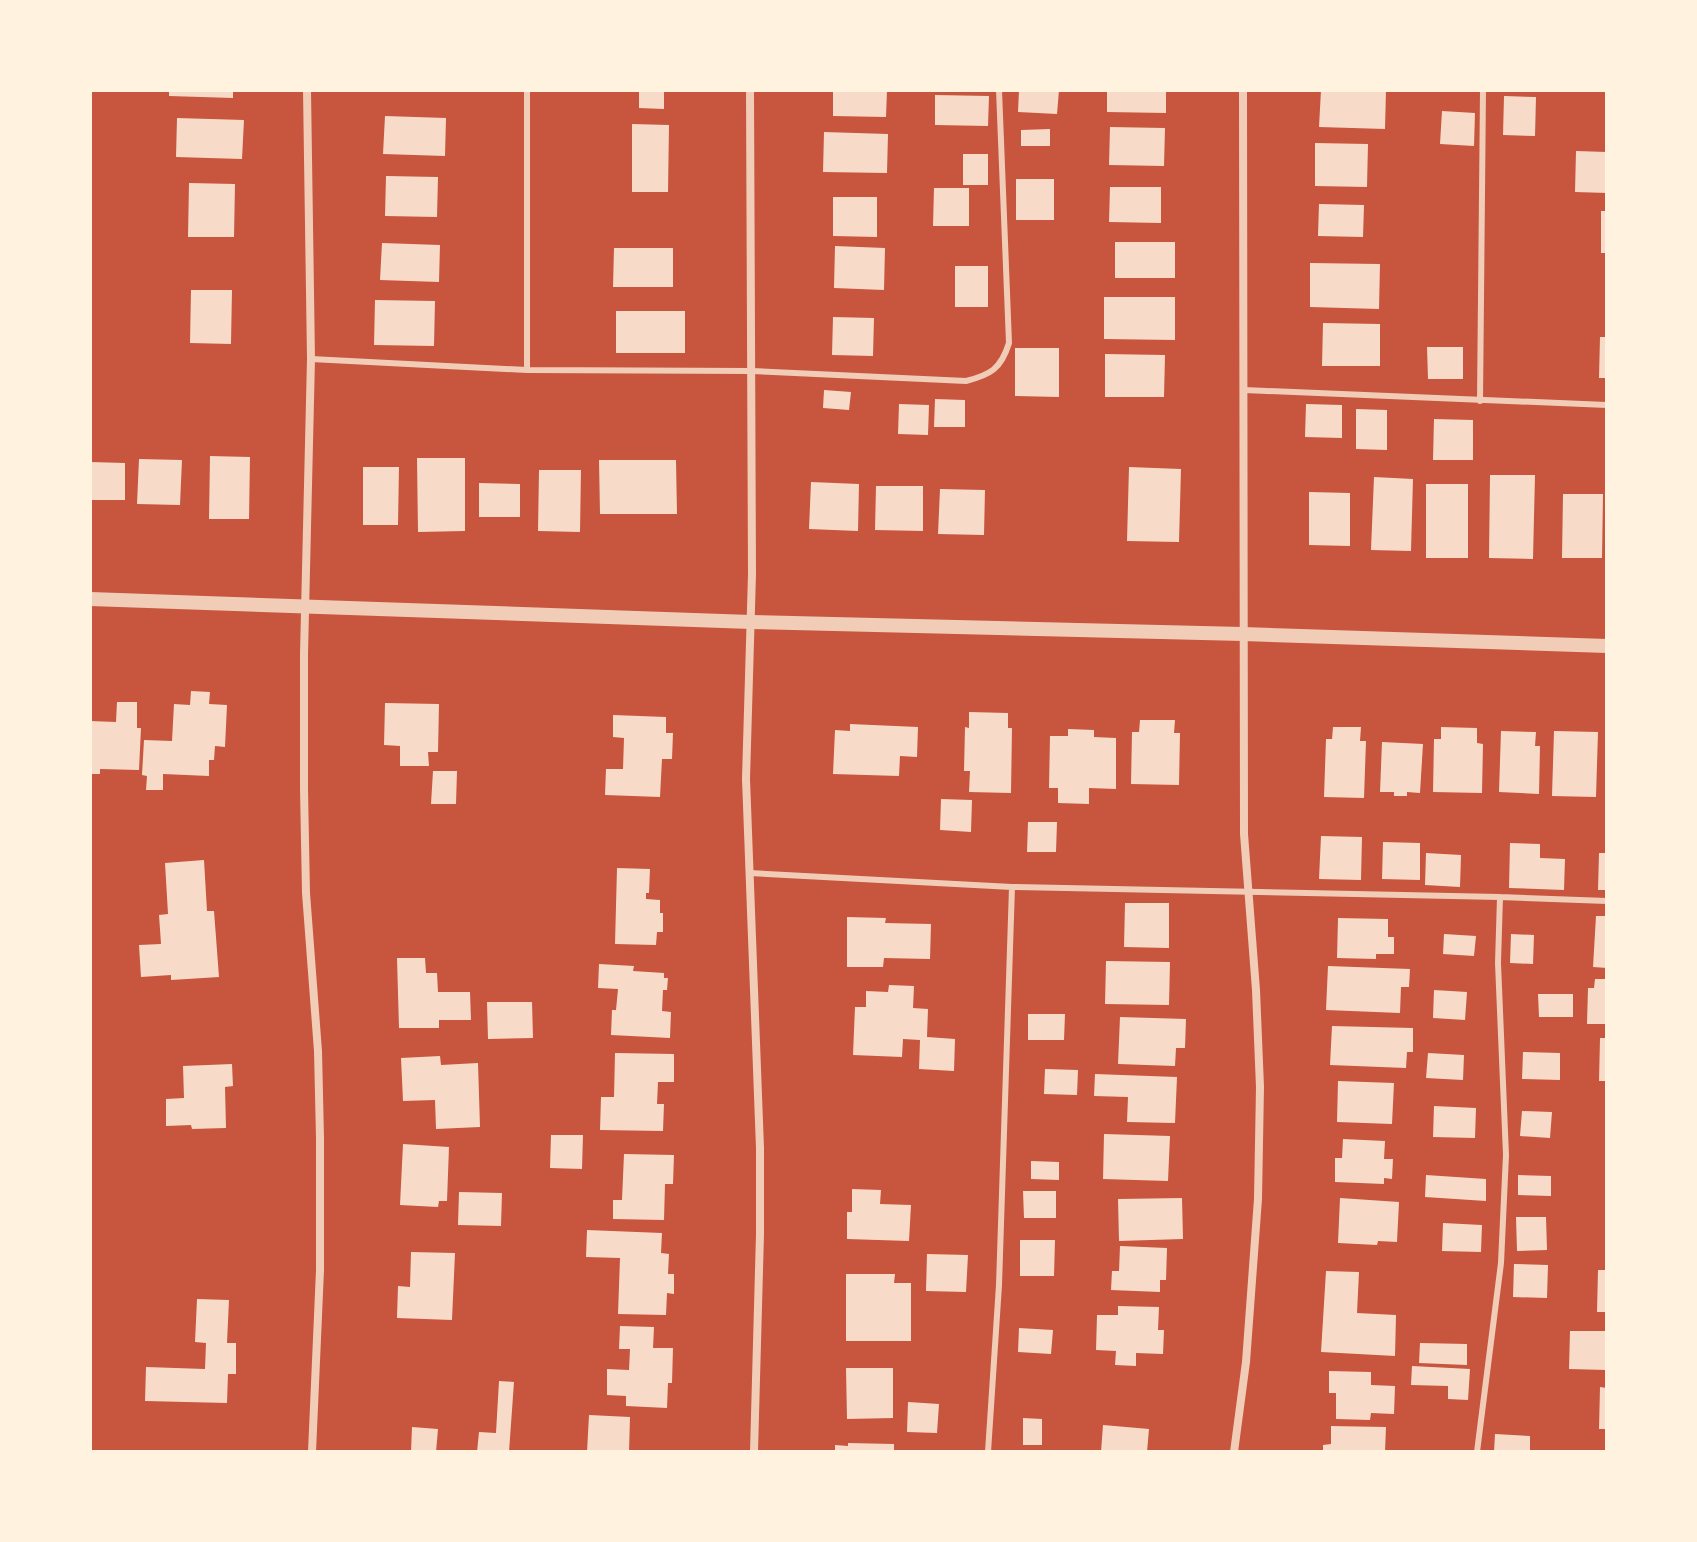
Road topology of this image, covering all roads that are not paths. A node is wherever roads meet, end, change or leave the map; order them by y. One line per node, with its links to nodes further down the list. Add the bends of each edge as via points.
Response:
1 (307, 90): 7 (street)
2 (527, 90): 8 (lane)
3 (750, 90): 9 (street)
4 (999, 90): 9 (lane, via 1009,343 994,370 966,381)
5 (1243, 90): 10 (street)
6 (1483, 90): 11 (lane)
7 (311, 359): 8 (lane); 14 (street)
8 (527, 370): 9 (lane)
9 (752, 371): 15 (street)
10 (1244, 390): 11 (lane); 16 (street)
11 (1480, 401): 12 (lane)
12 (1607, 405)
13 (90, 599): 14 (street)
14 (306, 606): 15 (street); 23 (street, via 306,893 320,1138)
15 (751, 622): 16 (street); 18 (street)
16 (1243, 634): 17 (street); 20 (street)
17 (1607, 646)
18 (749, 873): 19 (lane); 24 (street, via 760,1148)
19 (1012, 887): 20 (lane); 25 (lane)
20 (1247, 891): 21 (lane); 26 (street, via 1260,1087 1258,1199)
21 (1500, 897): 22 (lane); 27 (lane, via 1506,1155 1501,1263)
22 (1607, 901)
23 (312, 1452)
24 (754, 1452)
25 (988, 1452)
26 (1234, 1452)
27 (1477, 1452)

